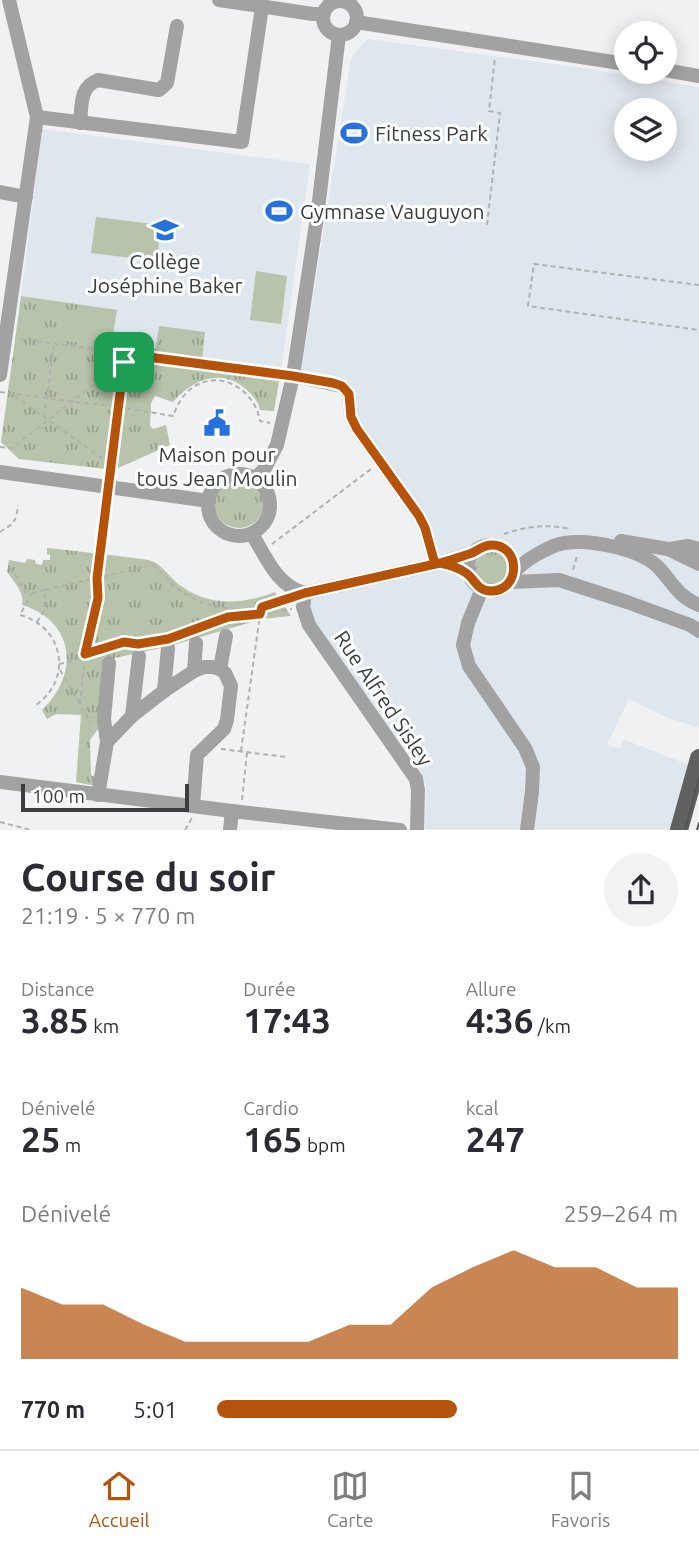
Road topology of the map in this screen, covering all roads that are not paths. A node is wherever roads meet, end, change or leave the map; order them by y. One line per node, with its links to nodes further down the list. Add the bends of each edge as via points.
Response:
1 (9, 0): 12 (street)
2 (219, 0): 4 (street)
3 (341, 0): 5 (street); 6 (street, via 353,6)
4 (262, 7): 5 (street); 13 (street, via 242,142)
5 (323, 14): 8 (street, via 327,29)
6 (356, 22): 8 (street, via 351,31); 9 (street)
7 (177, 26): 13 (street, via 167,83 159,90 98,80 89,83 83,92)
8 (340, 35): 17 (street)
9 (614, 62)
10 (677, 73): 11 (street)
11 (699, 76)
12 (37, 117): 13 (street); 15 (street)
13 (80, 123)
14 (0, 192): 15 (street)
15 (26, 197): 16 (street)
16 (0, 374)
17 (293, 376): 19 (street, via 277,445); 26 (street, via 342,386 349,394 357,429 419,516)
18 (0, 472): 20 (street)
19 (255, 479): 20 (street, via 228,477 215,486); 21 (street, via 266,491 270,508 265,522)
20 (209, 501): 21 (street, via 212,521 219,529 229,535)
21 (252, 534): 31 (street, via 281,580)
22 (668, 549): 23 (street); 25 (street, via 580,535 559,536); 27 (street)
23 (699, 549)
24 (475, 552): 25 (street, via 492,545); 26 (street); 28 (street, via 469,563)
25 (510, 555): 29 (street)
26 (437, 563): 28 (street); 31 (street)
27 (699, 564)
28 (470, 575): 30 (street)
29 (512, 577): 30 (street, via 497,590); 32 (street, via 528,560 555,545 605,545 650,560 681,596); 33 (street, via 559,580)
30 (482, 589): 52 (street, via 463,645 469,666 533,767)
31 (304, 600): 51 (street, Rue Alfred Sisley, via 309,625 416,779)
32 (699, 605)
33 (699, 631)
34 (226, 636): 39 (street)
35 (165, 642): 41 (street)
36 (196, 643): 40 (street)
37 (139, 656): 42 (street)
38 (108, 663): 43 (street)
39 (220, 669): 40 (street); 47 (street, via 231,686 227,720 224,729 197,755)
40 (194, 671): 41 (street)
41 (164, 691): 42 (street)
42 (132, 716): 43 (street)
43 (107, 742): 46 (street)
44 (699, 758): 53 (main road)
45 (0, 782): 46 (street)
46 (97, 795): 47 (street)
47 (193, 806): 48 (street)
48 (237, 812): 49 (street); 50 (street)
49 (230, 830)
50 (400, 830)
51 (417, 830)
52 (527, 830)
53 (679, 830)

